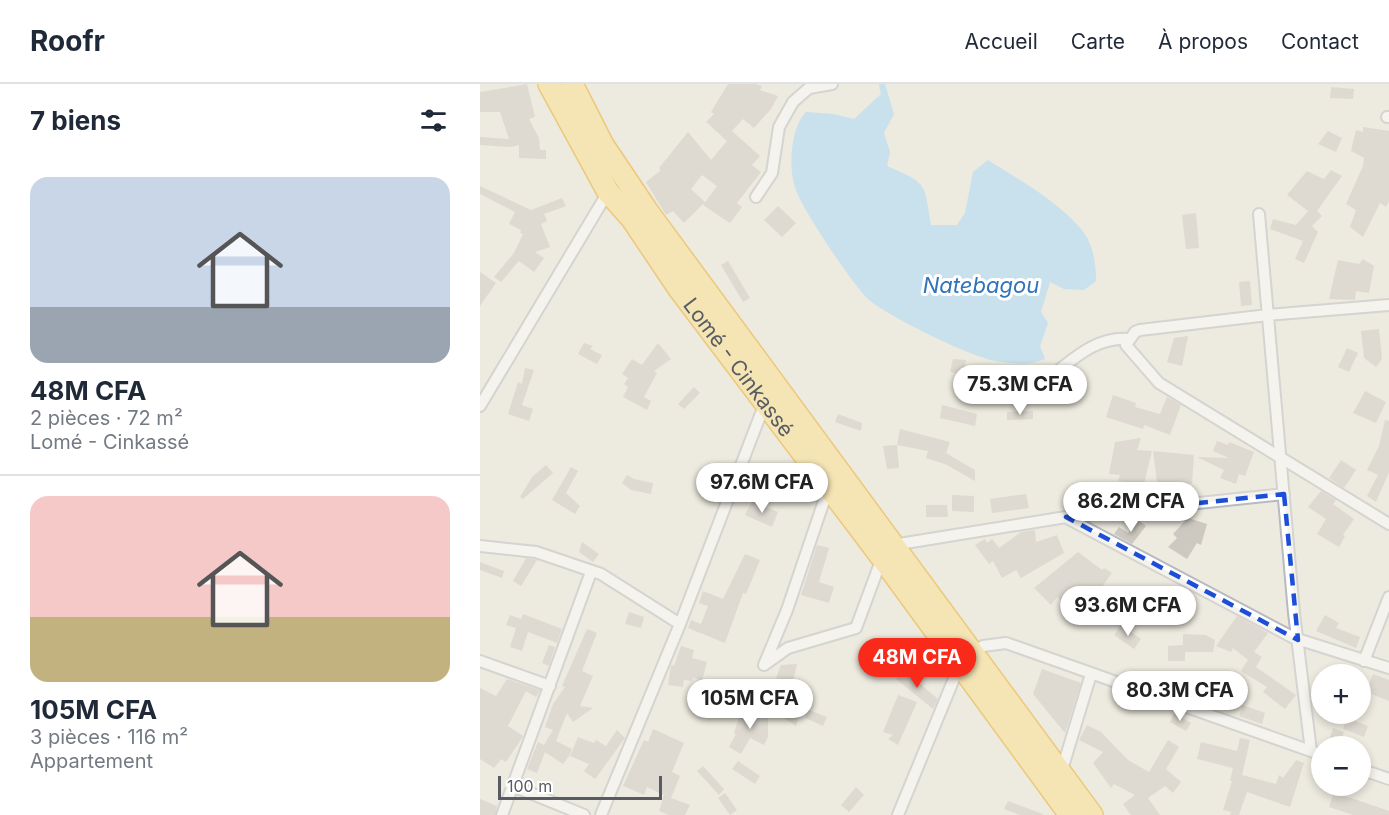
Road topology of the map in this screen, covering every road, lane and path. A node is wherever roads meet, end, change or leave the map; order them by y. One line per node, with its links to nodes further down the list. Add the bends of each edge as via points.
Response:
1 (549, 84): 4 (highway, Lomé - Cinkassé)
2 (572, 84): 19 (highway, Lomé - Cinkassé, via 603,145 648,212)
3 (832, 84): 5 (street, via 809,88 793,102 779,127 772,173)
4 (608, 192): 11 (highway, Lomé - Cinkassé, via 632,219 678,289); 12 (street)
5 (756, 197)
6 (1258, 214): 8 (street)
7 (1389, 305): 8 (street)
8 (1268, 315): 9 (street, via 1140,330); 13 (street)
9 (1129, 339): 10 (street, via 1116,338 1084,349); 13 (street, via 1127,349 1158,383)
10 (1059, 370)
11 (765, 403): 14 (highway, Lomé - Cinkassé); 22 (street)
12 (480, 406)
13 (1281, 459): 15 (street); 17 (street)
14 (828, 489): 19 (highway, Lomé - Cinkassé); 19 (street, via 764,665 788,648 856,628)
15 (1284, 494): 16 (street); 23 (street)
16 (1066, 517): 19 (street); 23 (street)
17 (1389, 524)
18 (480, 546): 20 (street, via 536,552)
19 (888, 551): 24 (highway, Lomé - Cinkassé)
20 (591, 572): 22 (street, via 607,576); 29 (street)
21 (1389, 597): 26 (street)
22 (680, 624): 38 (street)
23 (1298, 640): 26 (street); 30 (street)
24 (966, 659): 28 (street, via 983,646 1006,643); 33 (highway, Lomé - Cinkassé); 39 (street); 40 (highway, Lomé - Cinkassé)
25 (480, 661): 29 (street)
26 (1364, 661): 27 (street)
27 (1389, 668)
28 (1091, 674): 31 (street); 33 (street)
29 (550, 686): 35 (street)
30 (1313, 736)
31 (1311, 751)
32 (1371, 772): 34 (street)
33 (1061, 773): 41 (highway, Lomé - Cinkassé)
34 (1389, 778)
35 (513, 786): 36 (street); 37 (street)
36 (502, 815)
37 (584, 815)
38 (601, 815)
39 (898, 815)
40 (1070, 815)
41 (1092, 815)

